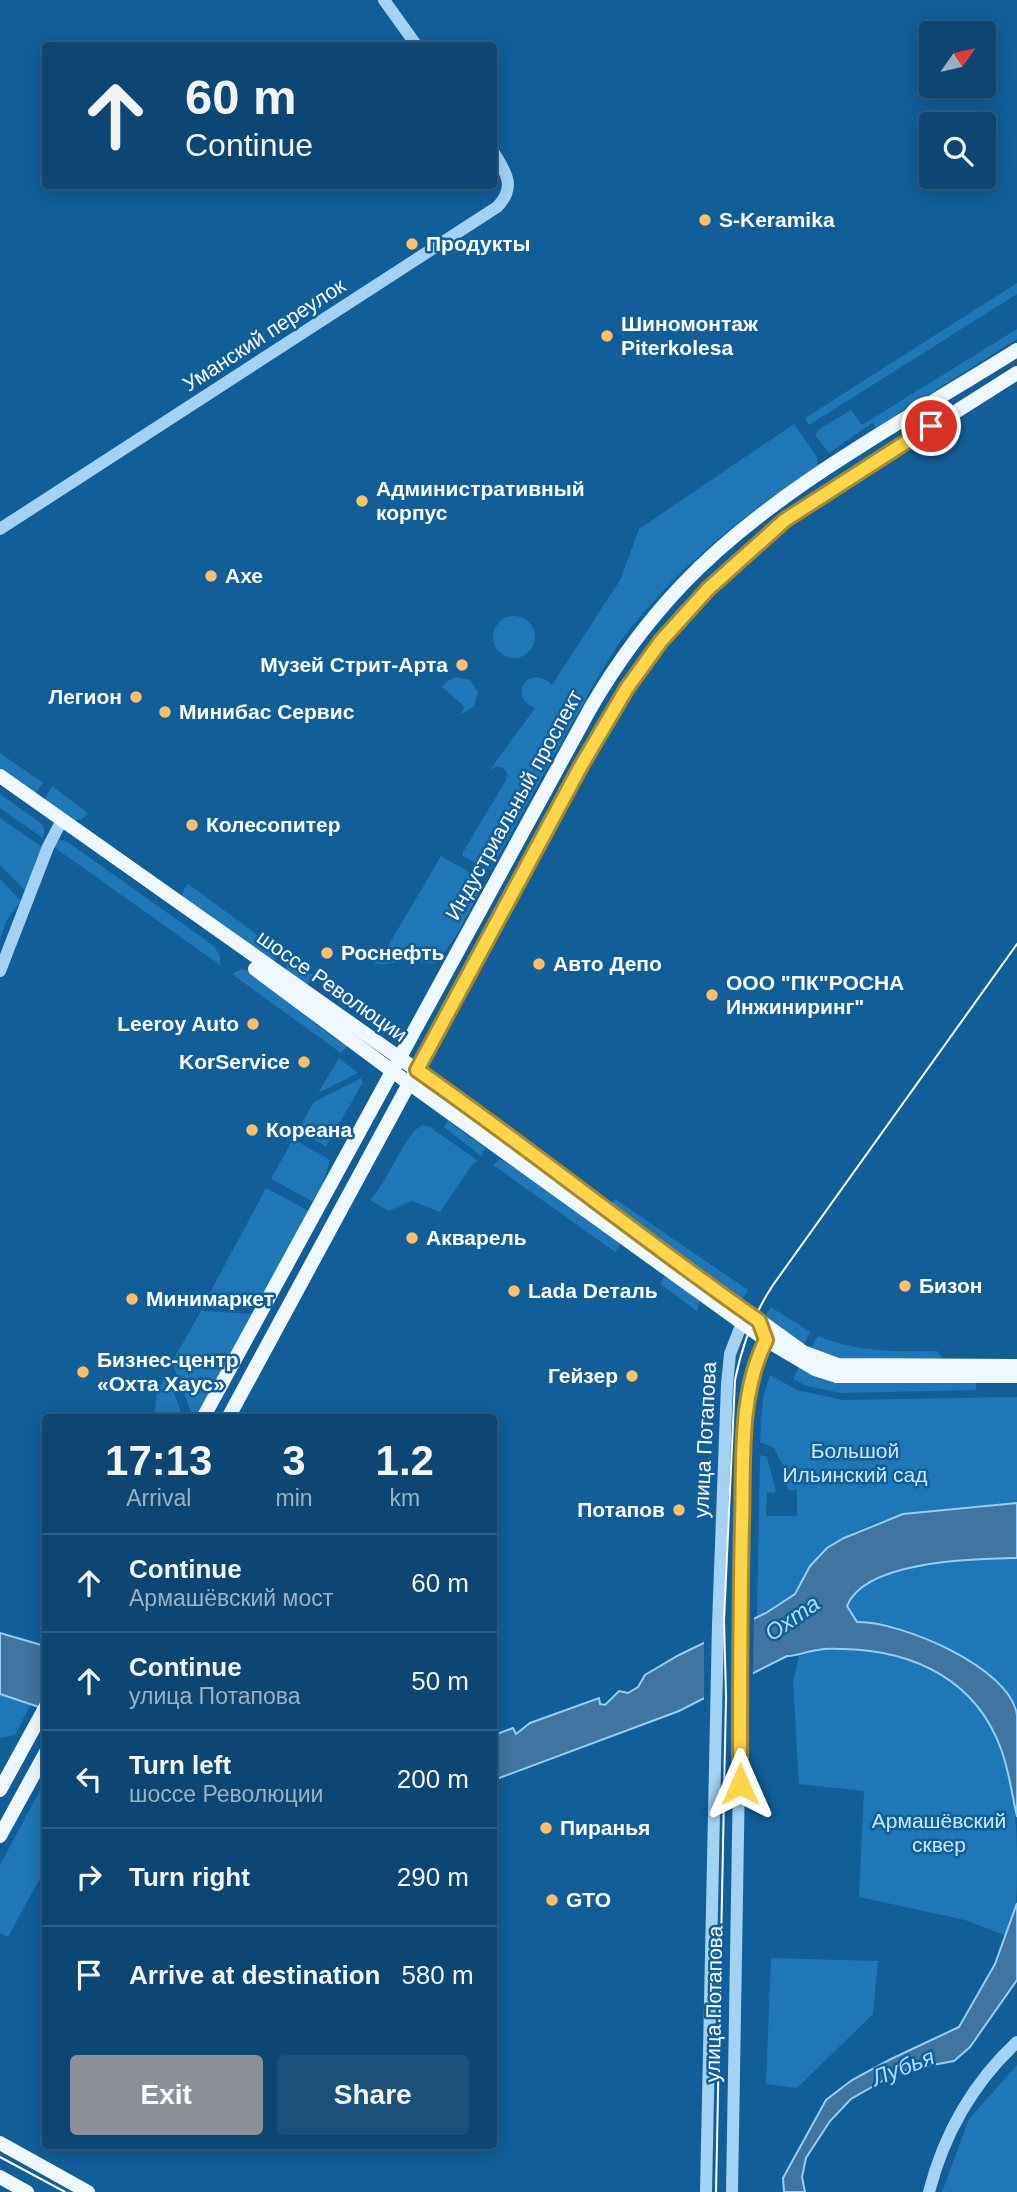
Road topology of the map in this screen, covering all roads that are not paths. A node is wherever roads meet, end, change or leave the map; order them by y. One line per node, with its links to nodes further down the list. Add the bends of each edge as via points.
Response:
1 (384, 0): 2 (street)
2 (414, 42)
3 (497, 158): 6 (street, Уманский переулок, via 509,187 497,207)
4 (1017, 350): 11 (main road, Индустриальный проспект, via 790,494 727,542 641,631 605,684)
5 (1017, 373): 12 (main road, Индустриальный проспект, via 785,520 679,620 611,715)
6 (0, 529)
7 (0, 776): 9 (main road, шоссе Революции)
8 (0, 788): 9 (main road, шоссе Революции)
9 (59, 824): 10 (street); 11 (main road, шоссе Революции, via 300,1002)
10 (0, 971)
11 (395, 1065): 12 (main road, шоссе Революции); 18 (main road, Индустриальный проспект)
12 (413, 1077): 13 (main road, шоссе Революции, via 557,1171); 14 (main road, шоссе Революции); 19 (main road, Индустриальный проспект)
13 (759, 1321): 14 (main road); 15 (main road); 16 (main road, шоссе Революции, via 803,1352 838,1365)
14 (742, 1323): 15 (main road, шоссе Революции); 29 (street, улица Потапова, via 728,1363)
15 (766, 1340): 17 (main road, шоссе Революции, via 837,1376); 30 (street, улица Потапова, via 749,1385 745,1422)
16 (1017, 1366)
17 (1017, 1376)
18 (205, 1414)
19 (230, 1414)
20 (42, 1715): 22 (main road)
21 (42, 1759): 23 (main road)
22 (0, 1790)
23 (0, 1836)
24 (1017, 2042): 31 (street, via 966,2102 935,2168)
25 (0, 2144): 28 (main road)
26 (0, 2177): 27 (main road)
27 (27, 2192)
28 (88, 2192)
29 (706, 2192)
30 (732, 2192)
31 (929, 2192)

